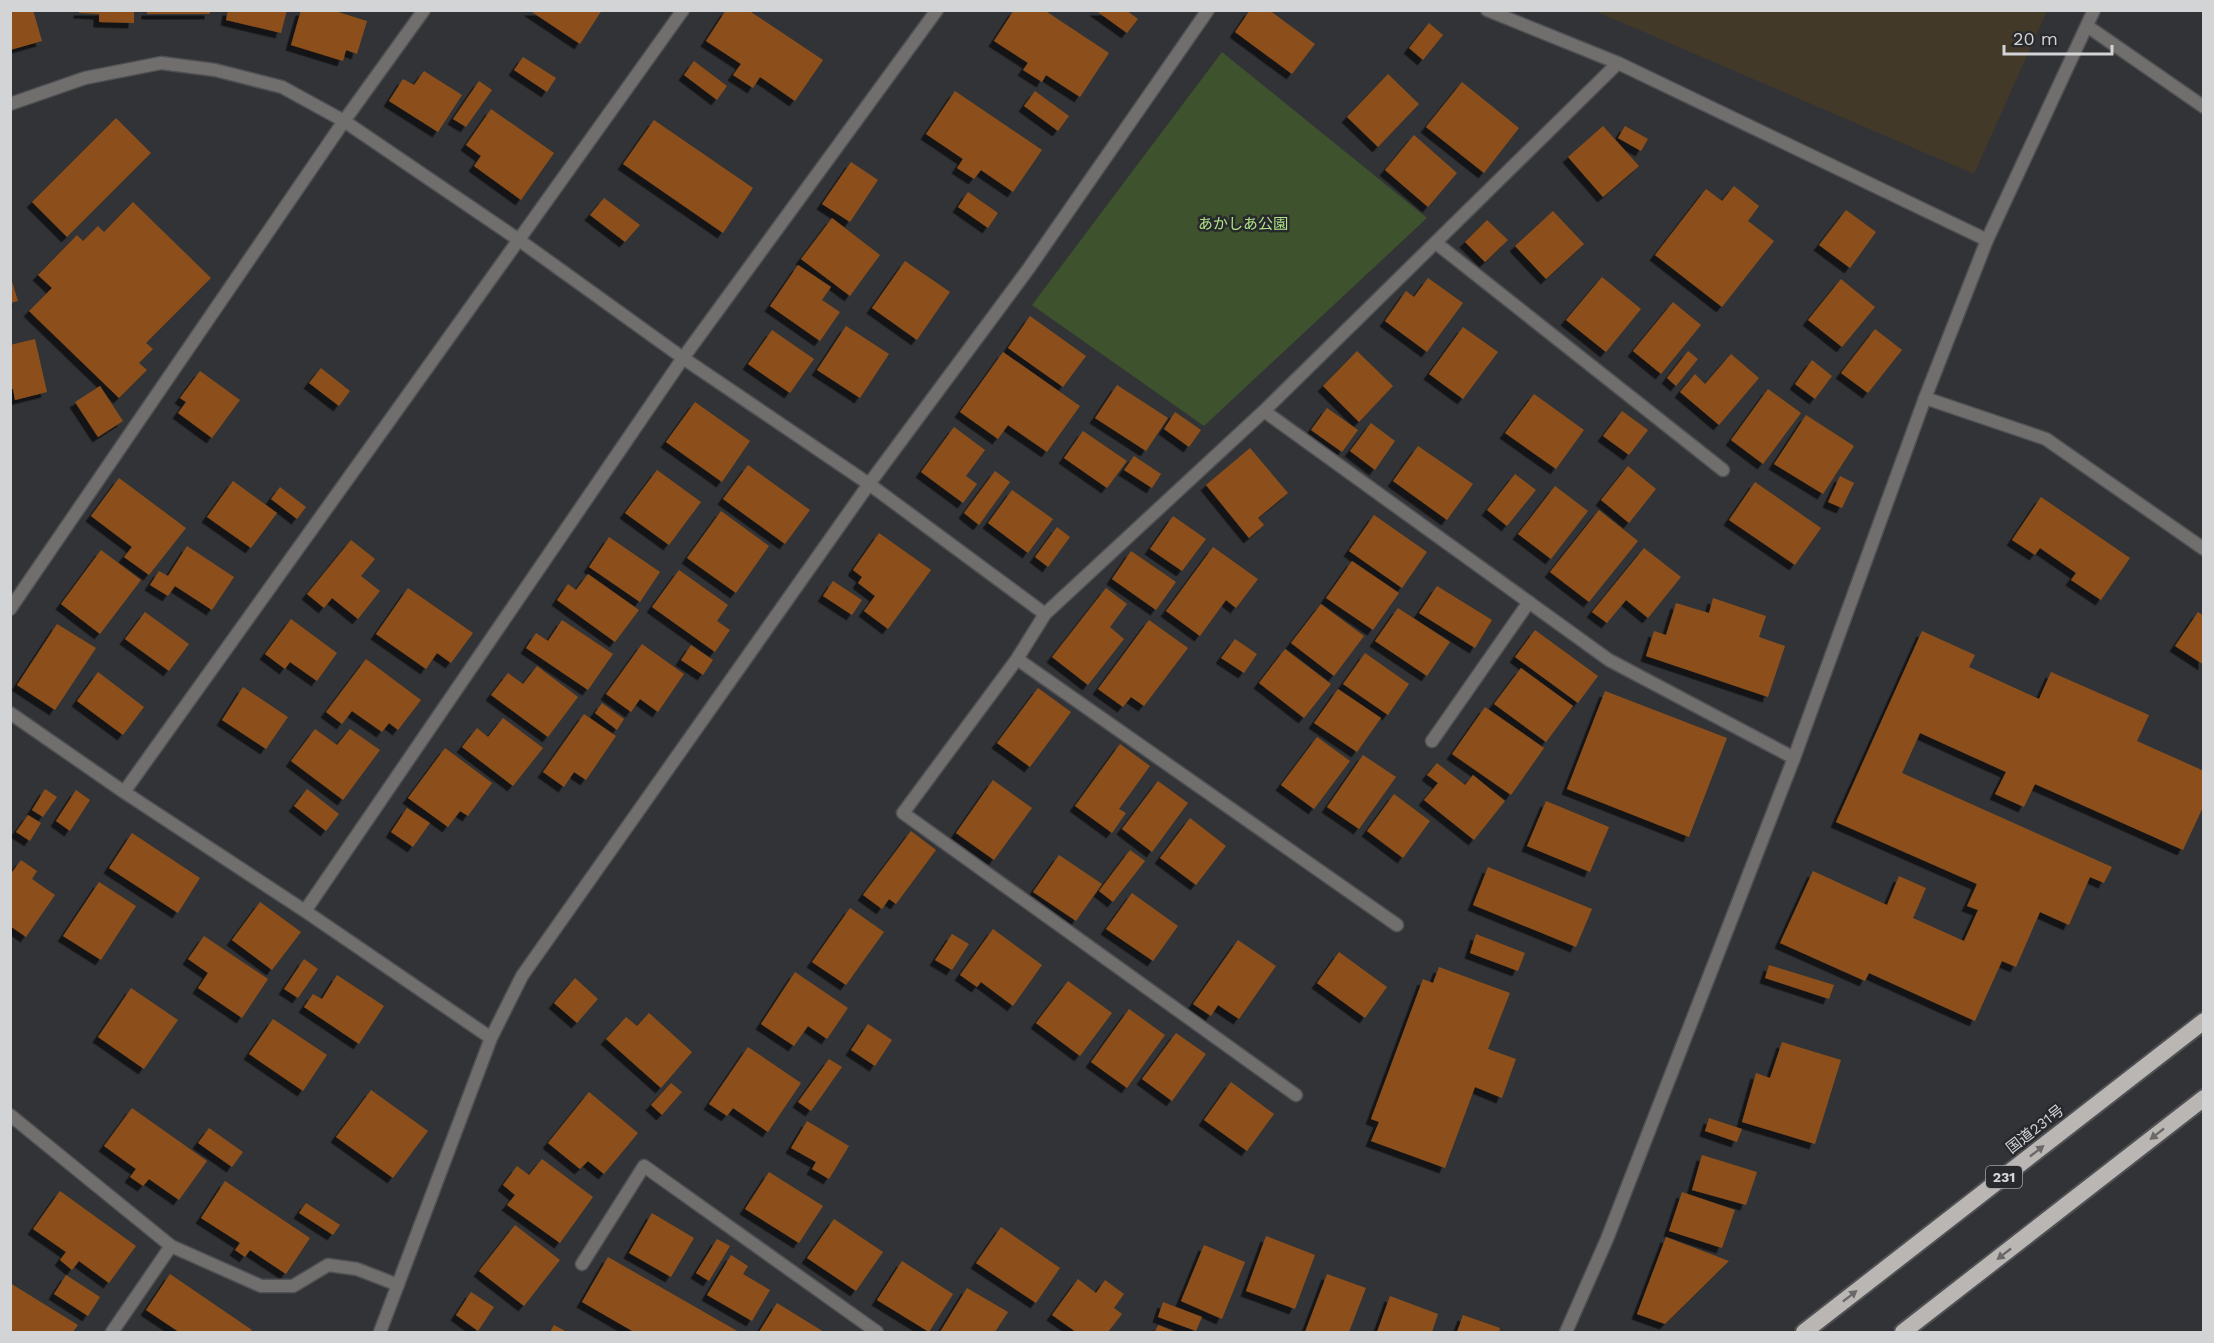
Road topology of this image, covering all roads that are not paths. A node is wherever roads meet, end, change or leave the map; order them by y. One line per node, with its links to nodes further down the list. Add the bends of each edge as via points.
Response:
1 (424, 10): 11 (street)
2 (683, 10): 12 (street)
3 (937, 10): 15 (street)
4 (1208, 10): 19 (street, via 1029,268)
5 (2094, 10): 7 (street)
6 (1493, 12): 8 (street)
7 (2087, 26): 10 (street); 13 (street)
8 (1618, 63): 13 (street); 14 (street)
9 (11, 103): 11 (street, via 85,78 161,63 215,70 282,87)
10 (2204, 107)
11 (344, 121): 12 (street); 22 (street)
12 (519, 240): 15 (street); 28 (street)
13 (1988, 240): 16 (street)
14 (1436, 243): 17 (street); 18 (street)
15 (683, 358): 19 (street); 29 (street)
16 (1925, 398): 20 (street, via 2046,439); 27 (street)
17 (1264, 411): 21 (street); 23 (street)
18 (1723, 470)
19 (870, 484): 23 (street); 32 (street, via 522,976)
20 (2204, 549)
21 (1529, 602): 26 (street); 27 (street, via 1609,660)
22 (10, 609)
23 (1045, 614): 24 (street)
24 (1017, 659): 30 (street); 33 (street, via 903,813)
25 (10, 713): 28 (street)
26 (1432, 741)
27 (1794, 758): 42 (street, via 1611,1227)
28 (124, 792): 29 (street)
29 (305, 911): 32 (street)
30 (1397, 925)
31 (2204, 1021): 43 (highway, 国道231号 / 231, one-way to 31)
32 (491, 1038): 38 (street)
33 (1296, 1095)
34 (2204, 1098): 44 (highway, one-way to 44)
35 (10, 1116): 36 (street)
36 (171, 1246): 38 (street, via 261,1286 293,1286 328,1265 357,1269); 39 (street)
37 (582, 1264): 41 (street, via 644,1166)
38 (398, 1285): 40 (street)
39 (112, 1332)
40 (380, 1332)
41 (877, 1332)
42 (1566, 1332)
43 (1804, 1332)
44 (1903, 1332)

